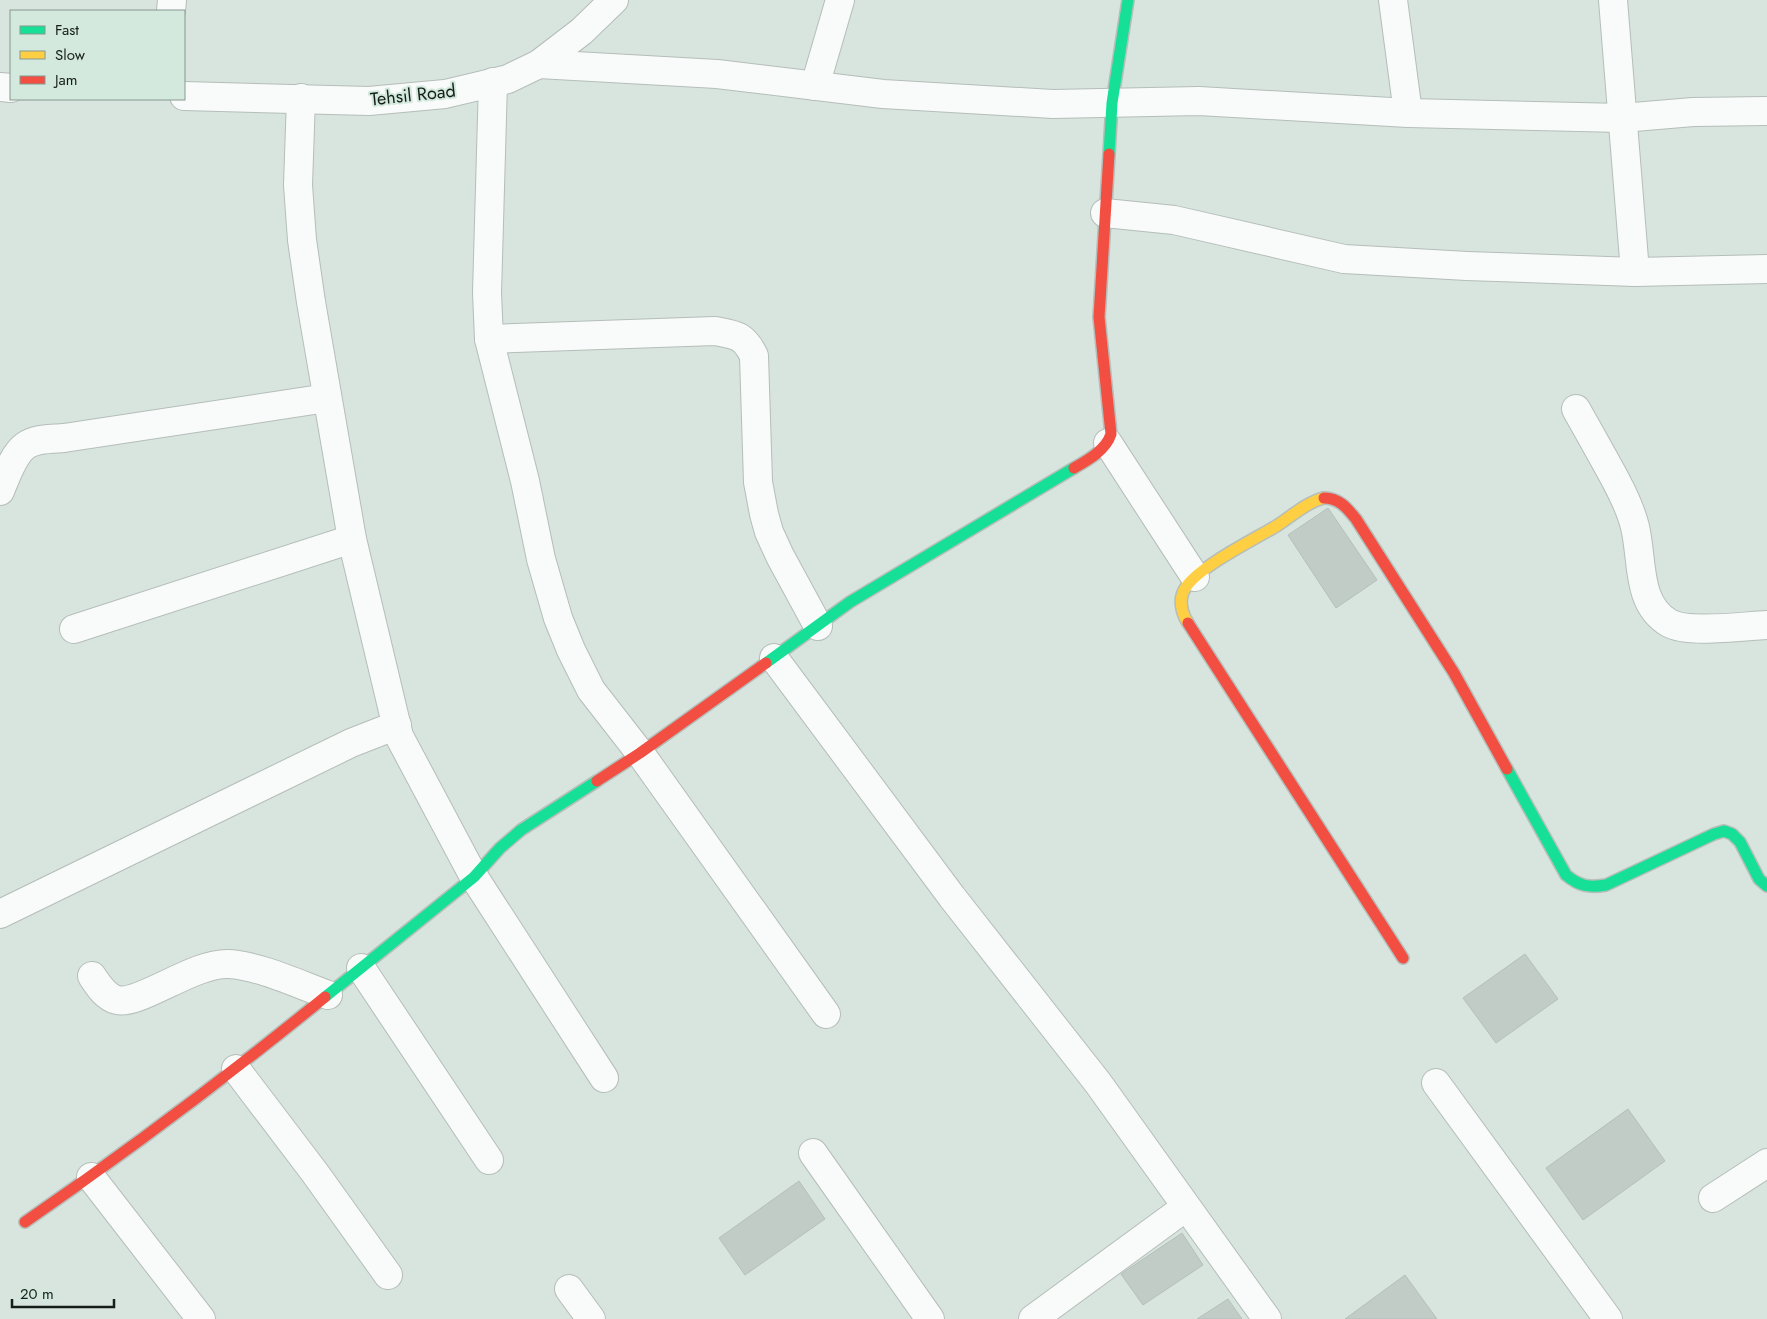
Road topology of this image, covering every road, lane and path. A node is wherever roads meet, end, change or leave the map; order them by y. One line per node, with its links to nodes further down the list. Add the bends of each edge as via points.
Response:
1 (614, 0): 6 (street, Tehsil Road, via 582,31)
2 (840, 0): 8 (street)
3 (1128, 0): 11 (street)
4 (1393, 0): 13 (street)
5 (1613, 0): 14 (street)
6 (539, 64): 7 (street, Tehsil Road); 8 (street, via 717,74)
7 (493, 82): 10 (street, Tehsil Road, via 445,94 369,101); 18 (street, via 487,293)
8 (815, 86): 11 (street, via 1053,104)
9 (185, 96): 10 (street, Tehsil Road)
10 (300, 98): 19 (street, via 298,185 302,240)
11 (1112, 103): 13 (street, via 1199,101); 15 (street)
12 (1767, 111): 14 (street, via 1692,112)
13 (1408, 113): 14 (street)
14 (1622, 118): 17 (street)
15 (1105, 213): 17 (street, via 1174,220 1344,259); 21 (street, via 1100,317 1111,434)
16 (1767, 269): 17 (street)
17 (1635, 272)
18 (489, 338): 26 (street, via 715,331 738,336 748,344 754,356 758,482 764,514 780,556); 30 (street, via 558,618 591,690)
19 (327, 398): 22 (street, via 42,440 26,445); 23 (street)
20 (1576, 409): 25 (street, via 1628,505 1640,552 1643,589 1659,615 1681,628)
21 (1108, 443): 24 (street); 26 (street, via 1089,459 850,602)
22 (0, 490)
23 (352, 539): 27 (street); 29 (street)
24 (1195, 577): 32 (street, via 1314,503 1326,498 1336,499 1356,519 1454,673 1566,875 1579,886 1606,885 1724,831 1740,842 1759,879); 34 (street, via 1183,589 1180,608 1186,620)
25 (1767, 625)
26 (818, 626): 28 (street)
27 (74, 629)
28 (774, 658): 30 (street); 47 (street, via 952,897 1098,1083)
29 (397, 725): 31 (street, via 413,764); 33 (street, via 351,743)
30 (640, 753): 31 (street, via 521,830); 38 (street)
31 (474, 877): 35 (street); 40 (street)
32 (1767, 886)
33 (0, 914)
34 (1403, 958)
35 (361, 968): 37 (street); 43 (street)
36 (92, 976): 37 (street, via 107,995 117,1000 130,1000 196,970 227,964 244,966)
37 (328, 995): 39 (street)
38 (826, 1014)
39 (236, 1069): 45 (street); 49 (street)
40 (604, 1078)
41 (1436, 1083): 56 (street)
42 (813, 1153): 53 (street)
43 (489, 1160)
44 (1767, 1163): 46 (street)
45 (91, 1177): 48 (street); 51 (street)
46 (1713, 1198)
47 (1186, 1207): 54 (street); 55 (street)
48 (25, 1222)
49 (388, 1275)
50 (569, 1289): 52 (street)
51 (201, 1319)
52 (590, 1319)
53 (930, 1319)
54 (1034, 1319)
55 (1266, 1319)
56 (1608, 1319)

